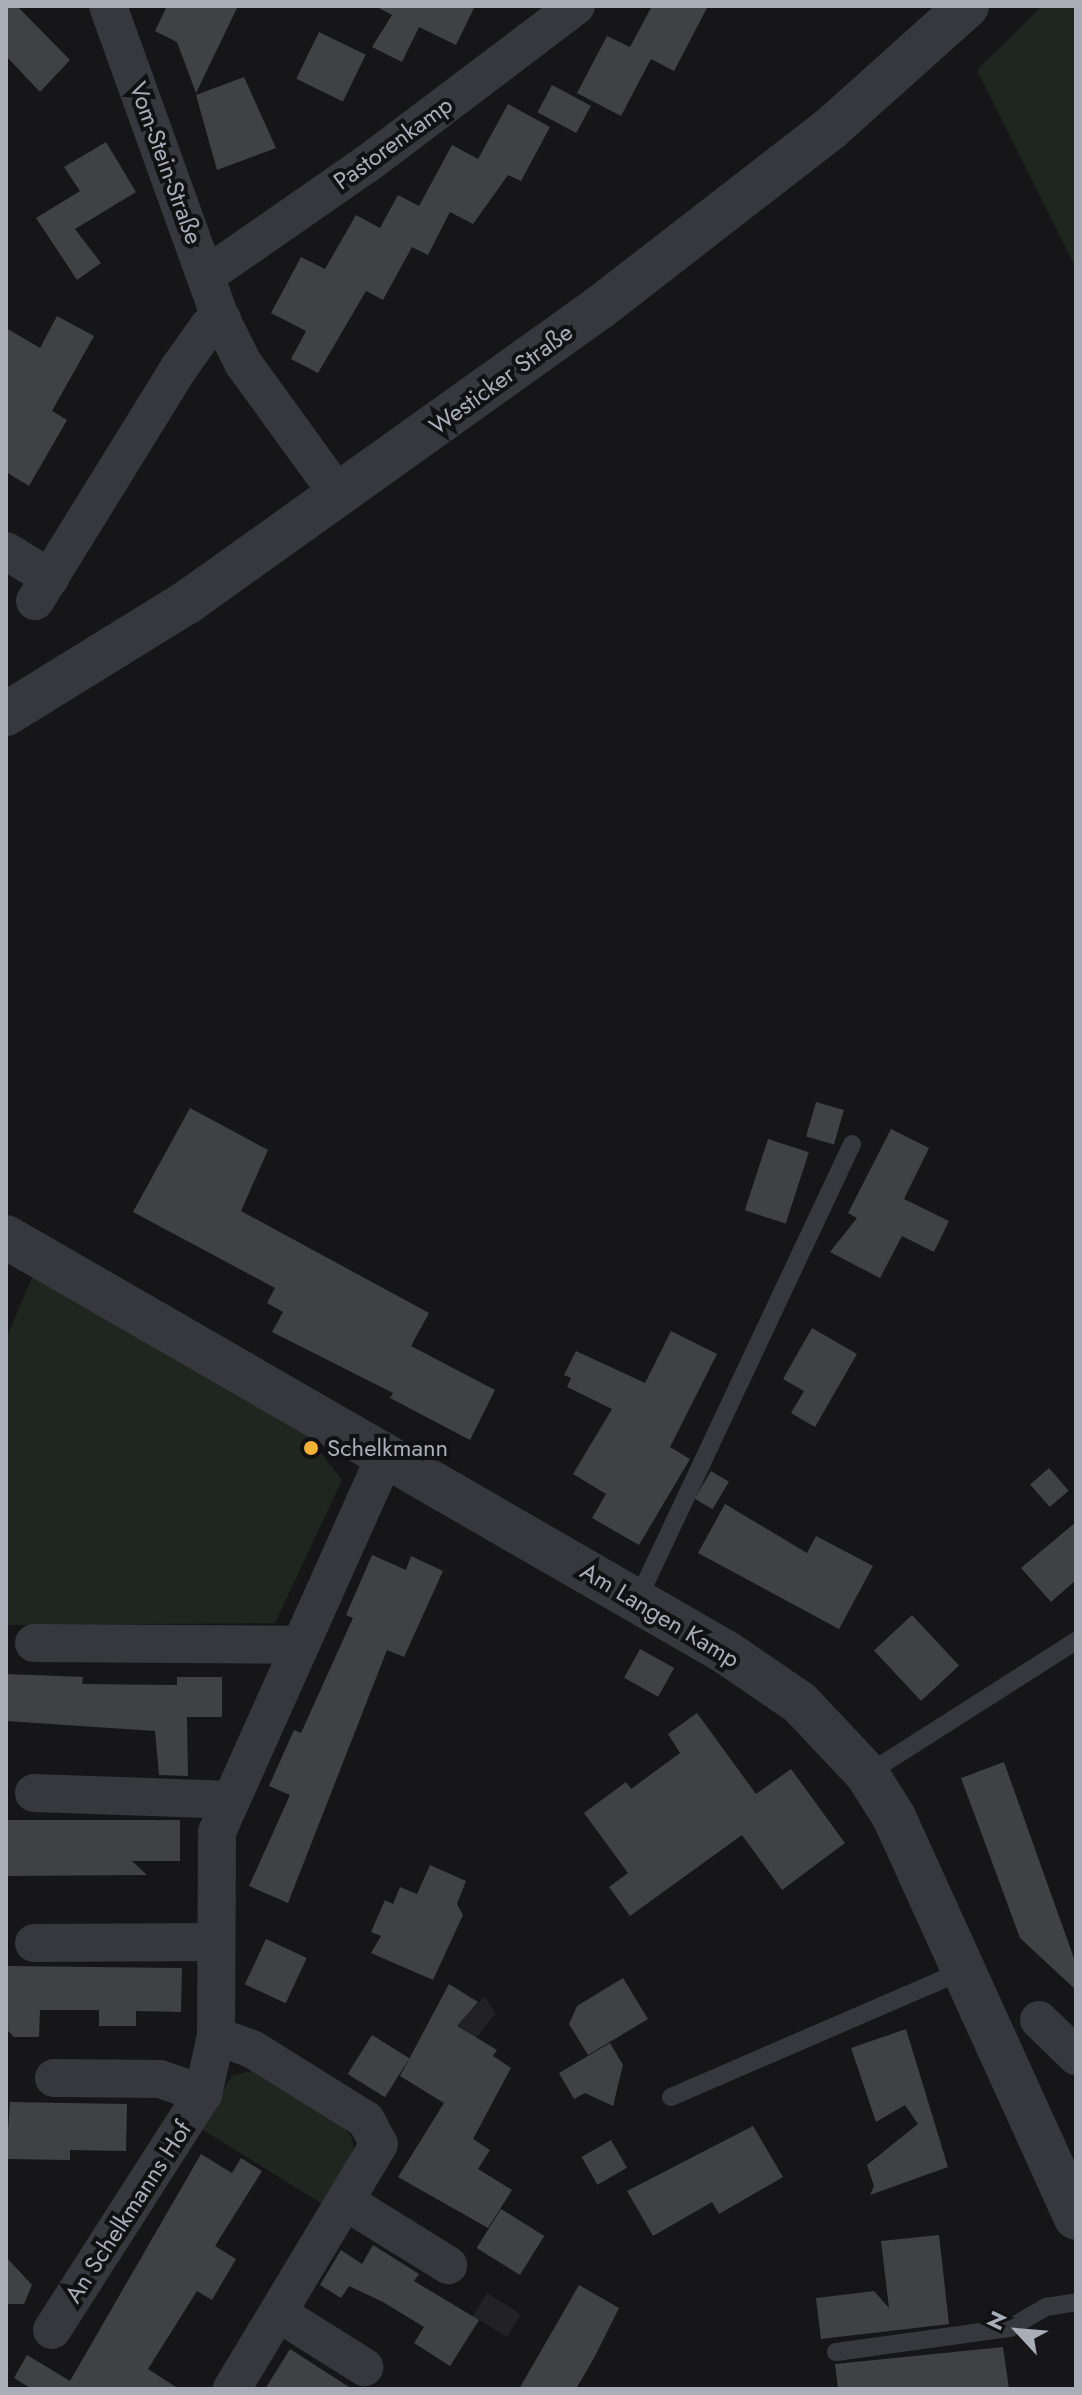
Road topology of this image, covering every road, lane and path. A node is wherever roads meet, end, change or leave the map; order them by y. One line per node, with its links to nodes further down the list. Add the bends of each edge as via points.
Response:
1 (108, 6): 4 (street, Vom-Stein-Straße)
2 (576, 6): 4 (street, Pastorenkamp, via 367,164)
3 (967, 6): 6 (street, Westicker Straße, via 818,139)
4 (207, 275): 5 (street, Vom-Stein-Straße)
5 (222, 320): 6 (street, Vom-Stein-Straße, via 243,363); 7 (street, via 208,327 179,368 42,590)
6 (340, 497): 8 (street, Westicker Straße, via 186,603)
7 (6, 551)
8 (6, 714)
9 (852, 1144): 12 (lane)
10 (6, 1237): 11 (street, Am Langen Kamp)
11 (386, 1454): 12 (street, Am Langen Kamp); 15 (street, An Schelkmanns Hof)
12 (637, 1601): 16 (street, Am Langen Kamp, via 800,1703)
13 (1076, 1641): 16 (lane)
14 (34, 1643): 15 (street)
15 (299, 1645): 18 (street, An Schelkmanns Hof)
16 (867, 1774): 21 (street, Am Langen Kamp)
17 (34, 1793): 18 (street)
18 (231, 1800): 19 (street, An Schelkmanns Hof, via 217,1832)
19 (216, 1942): 20 (street); 23 (street, An Schelkmanns Hof)
20 (34, 1943)
21 (965, 1970): 27 (lane); 29 (street, Am Langen Kamp)
22 (1039, 2020): 24 (street)
23 (216, 2036): 26 (street, An Schelkmanns Hof); 28 (street, via 252,2049 376,2131 377,2155)
24 (1076, 2056)
25 (54, 2078): 26 (street, An Schelkmanns Hof, via 160,2079)
26 (203, 2094): 33 (street, An Schelkmanns Hof)
27 (671, 2097)
28 (348, 2203): 30 (street); 32 (street)
29 (1076, 2218)
30 (448, 2265)
31 (1076, 2302): 34 (lane, via 1046,2307 1010,2328)
32 (278, 2313): 35 (street); 36 (street)
33 (52, 2330)
34 (836, 2352)
35 (364, 2367)
36 (232, 2389)

